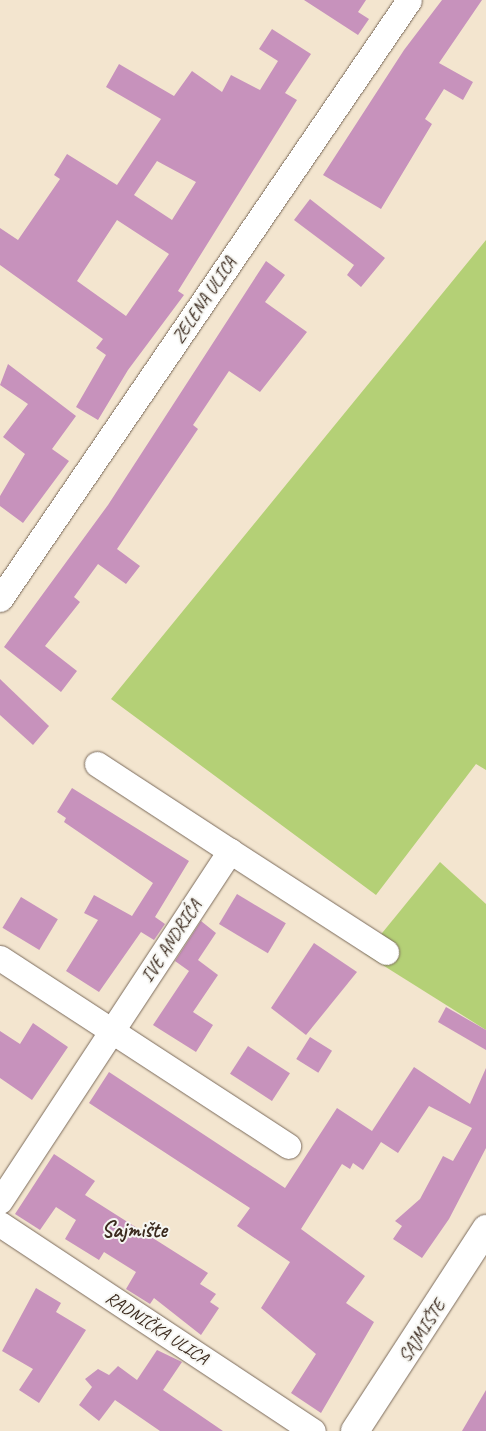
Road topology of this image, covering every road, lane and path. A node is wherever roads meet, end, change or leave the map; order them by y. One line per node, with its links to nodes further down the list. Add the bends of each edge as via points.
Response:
1 (409, 0): 2 (street, ZELENA ULICA)
2 (0, 599)
3 (98, 764): 4 (street)
4 (230, 851): 5 (street); 7 (street, IVE ANDRIĆA)
5 (386, 952)
6 (0, 958): 7 (street)
7 (111, 1032): 8 (street); 9 (street, IVE ANDRIĆA)
8 (288, 1146)
9 (0, 1201)
10 (0, 1224): 12 (street, RADNIČKA ULICA)
11 (486, 1229): 13 (main road, SAJMIŠTE)
12 (313, 1431)
13 (355, 1431)

